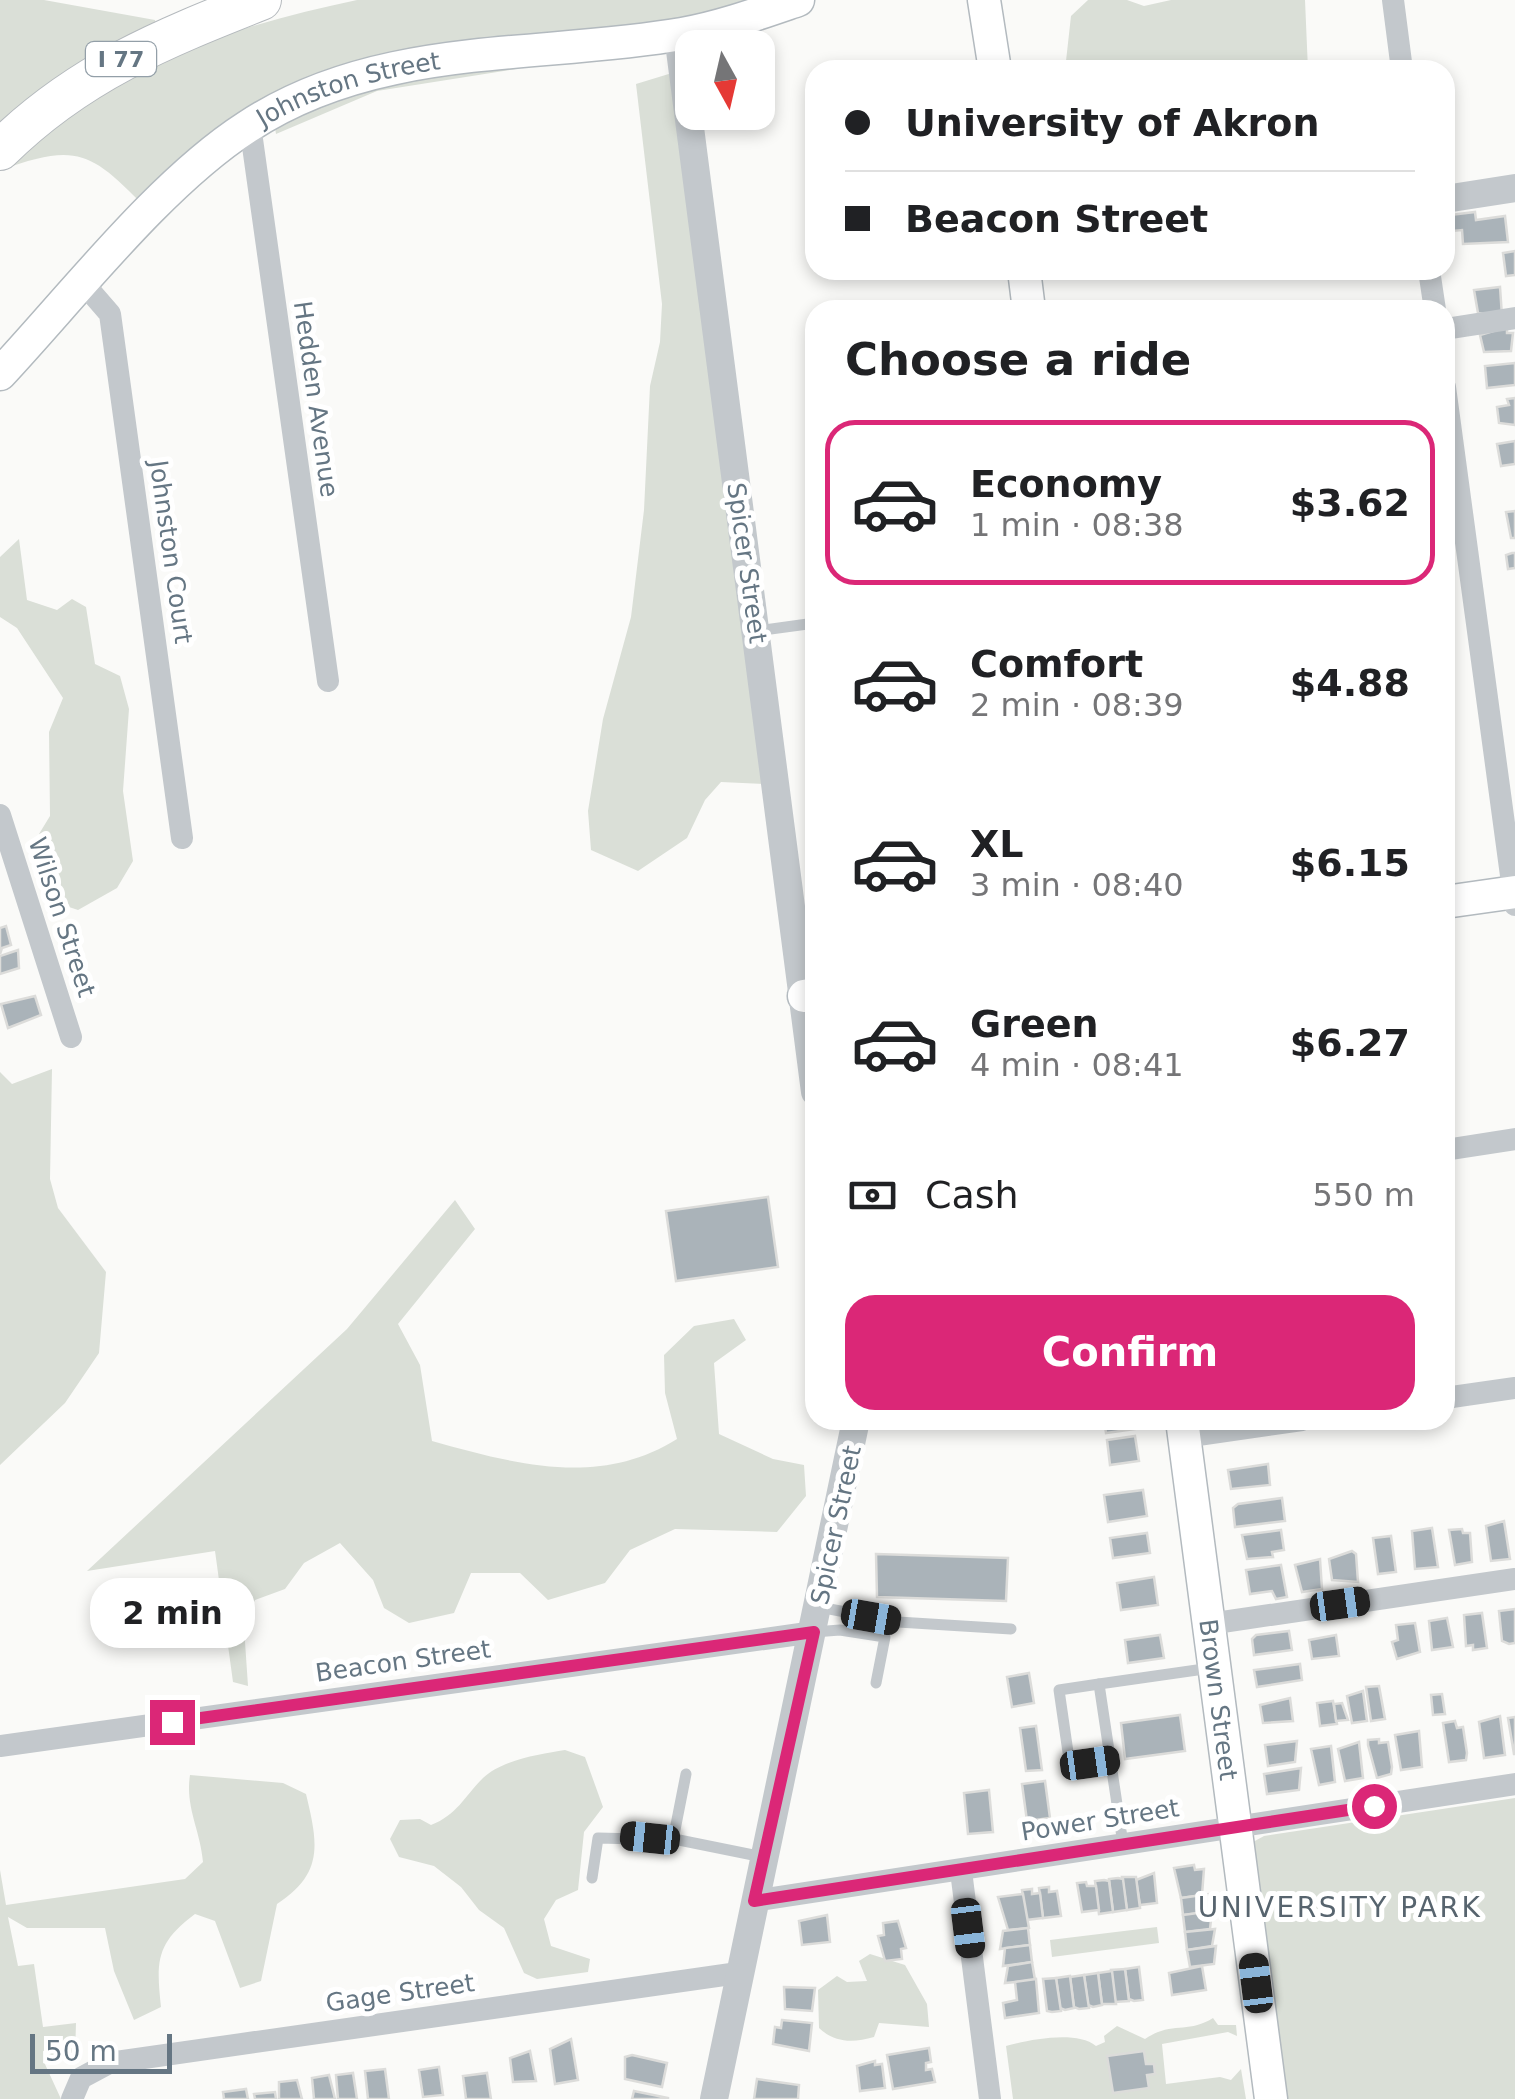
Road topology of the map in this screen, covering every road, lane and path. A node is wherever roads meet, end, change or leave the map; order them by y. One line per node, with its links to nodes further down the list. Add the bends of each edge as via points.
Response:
1 (261, 0): 11 (highway, I 77, via 129,54 66,94)
2 (798, 0): 5 (main road, Johnston Street)
3 (984, 0): 7 (main road)
4 (1392, 0): 8 (street)
5 (692, 30)
6 (675, 34): 9 (main road, Johnston Street, via 401,66 351,78)
7 (993, 60)
8 (1401, 60)
9 (250, 125): 14 (main road, Johnston Street, via 181,181); 21 (street, Hedden Avenue)
10 (691, 130): 20 (street, Spicer Street)
11 (0, 150)
12 (1515, 188): 13 (street)
13 (1455, 197)
14 (84, 284): 17 (main road, Johnston Street); 23 (street, Johnston Court, via 110,314)
15 (1515, 318): 16 (street)
16 (1455, 327)
17 (0, 374)
18 (1455, 533): 24 (street)
19 (805, 624): 20 (lane)
20 (756, 631): 26 (street, Spicer Street)
21 (328, 681)
22 (0, 815): 27 (street, Wilson Street)
23 (182, 838)
24 (1514, 896): 25 (main road)
25 (1455, 901)
26 (805, 957)
27 (71, 1037)
28 (1515, 1139): 29 (street)
29 (1455, 1148)
30 (1515, 1388): 31 (street)
31 (1455, 1397)
32 (854, 1430): 35 (street, Spicer Street)
33 (1183, 1430): 36 (main road, Brown Street)
34 (1515, 1579): 36 (street)
35 (816, 1619): 37 (lane); 39 (lane, via 886,1637); 41 (street, Beacon Street); 48 (street, Spicer Street)
36 (1209, 1624): 38 (main road, Brown Street)
37 (1011, 1629)
38 (1215, 1667): 40 (lane); 45 (main road, Brown Street)
39 (876, 1682)
40 (1099, 1684): 42 (lane); 42 (lane, via 1059,1690 1070,1766)
41 (0, 1746)
42 (1111, 1760): 47 (lane)
43 (686, 1774): 46 (lane)
44 (1515, 1784): 45 (street, Power Street)
45 (1236, 1826): 47 (street, Power Street); 56 (main road, Brown Street)
46 (673, 1840): 48 (lane); 50 (lane, via 598,1838)
47 (1123, 1844): 49 (street, Power Street)
48 (763, 1857): 51 (street, Spicer Street)
49 (961, 1871): 51 (street, Power Street); 55 (street)
50 (592, 1878)
51 (754, 1901): 52 (street, Spicer Street)
52 (738, 1973): 53 (street, Gage Street, via 109,2063 92,2068); 54 (street, Spicer Street)
53 (75, 2091)
54 (714, 2099)
55 (990, 2099)
56 (1271, 2099)

